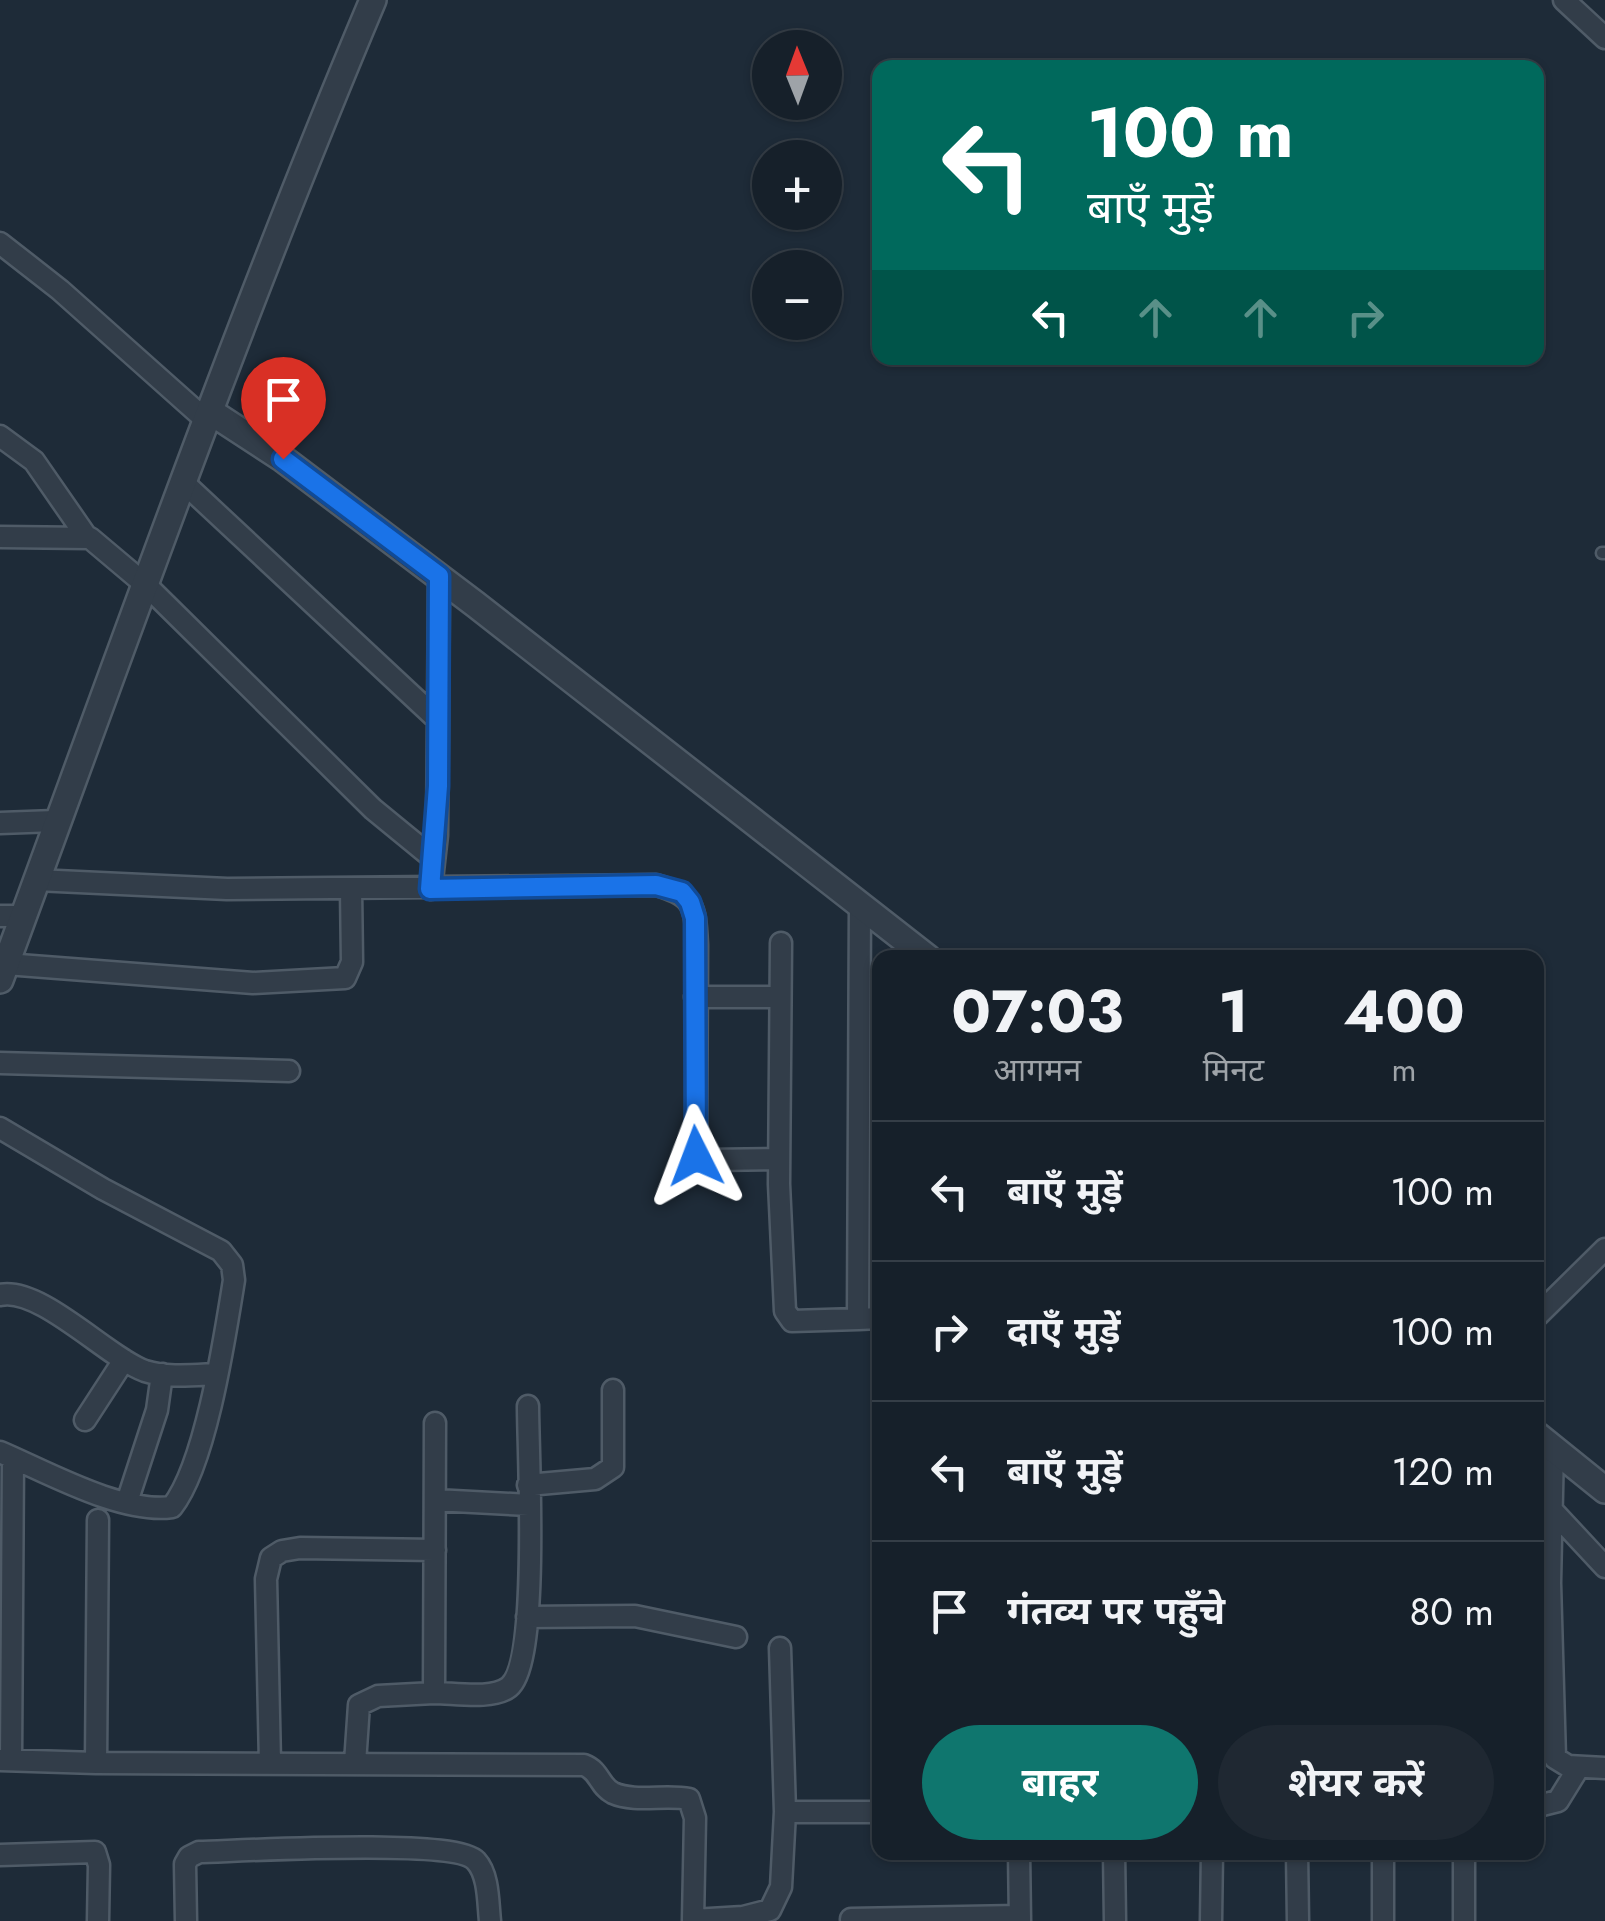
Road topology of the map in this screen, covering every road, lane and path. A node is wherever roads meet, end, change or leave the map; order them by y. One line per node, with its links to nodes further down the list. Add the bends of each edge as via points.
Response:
1 (373, 0): 5 (street)
2 (1564, 0): 3 (street)
3 (1605, 38)
4 (0, 242): 5 (street)
5 (213, 406): 7 (street); 10 (street)
6 (0, 436): 8 (street, via 34,461)
7 (184, 483): 11 (street); 12 (street)
8 (86, 536): 9 (street); 11 (street)
9 (0, 537)
10 (439, 576): 12 (street); 19 (street)
11 (147, 586): 13 (street); 15 (street, via 373,810)
12 (438, 720): 15 (street)
13 (55, 821): 14 (street); 16 (street)
14 (0, 823)
15 (434, 859): 18 (street)
16 (36, 880): 17 (street); 20 (street)
17 (352, 889): 18 (street); 23 (street, via 352,962 344,978 233,982)
18 (430, 889): 24 (street, via 656,885 682,892 695,918)
19 (860, 904): 22 (street); 29 (street)
20 (12, 916): 23 (street)
21 (781, 943): 25 (street)
22 (918, 950)
23 (3, 972)
24 (695, 997): 25 (street); 31 (street, via 696,1156)
25 (780, 998): 31 (street)
26 (0, 1064): 27 (street)
27 (289, 1071)
28 (0, 1128): 38 (street, via 228,1256 234,1280)
29 (856, 1154): 30 (street); 35 (street)
30 (872, 1155)
31 (779, 1159): 35 (street, via 787,1318)
32 (1605, 1249): 34 (street)
33 (0, 1295): 36 (street, via 14,1294 43,1308)
34 (1544, 1309)
35 (869, 1319)
36 (124, 1360): 37 (street); 41 (street)
37 (162, 1374): 38 (street); 48 (street)
38 (216, 1374): 48 (street, via 182,1494 172,1507 159,1509)
39 (613, 1390): 46 (street, via 613,1466 595,1479)
40 (528, 1406): 46 (street)
41 (85, 1420)
42 (436, 1423): 47 (street)
43 (1545, 1442): 45 (street); 49 (street)
44 (6, 1455): 48 (street); 57 (street)
45 (1605, 1490)
46 (528, 1495): 47 (street); 53 (street)
47 (435, 1500): 51 (street)
48 (127, 1502)
49 (1552, 1509): 52 (street); 61 (street, via 1554,1758)
50 (98, 1520): 58 (street)
51 (435, 1550): 56 (street); 59 (street, via 300,1548 271,1558)
52 (1605, 1567)
53 (527, 1617): 54 (street, via 635,1616); 56 (street, via 525,1653 507,1690)
54 (736, 1636)
55 (780, 1648): 64 (street)
56 (434, 1692): 60 (street, via 378,1696 359,1705)
57 (6, 1760): 58 (street)
58 (96, 1763): 59 (street)
59 (270, 1763): 60 (street)
60 (355, 1763): 75 (street, via 584,1765 620,1795 690,1799)
61 (1579, 1767): 62 (street); 63 (street, via 1558,1801)
62 (1605, 1768)
63 (1544, 1804)
64 (784, 1812): 65 (street); 75 (street, via 781,1887 770,1910)
65 (872, 1812)
66 (0, 1854): 76 (street, via 94,1852)
67 (1019, 1860): 74 (street)
68 (1114, 1860): 80 (street)
69 (1212, 1860): 81 (street)
70 (1298, 1860): 82 (street)
71 (1383, 1860): 83 (street)
72 (1464, 1860): 84 (street)
73 (851, 1918): 74 (street)
74 (1020, 1919)
75 (694, 1920): 79 (street)
76 (98, 1921)
77 (186, 1921): 78 (street, via 185,1864 199,1852 398,1848 475,1859)
78 (490, 1921)
79 (681, 1921)
80 (1114, 1921)
81 (1211, 1921)
82 (1298, 1921)
83 (1383, 1921)
84 (1464, 1921)

